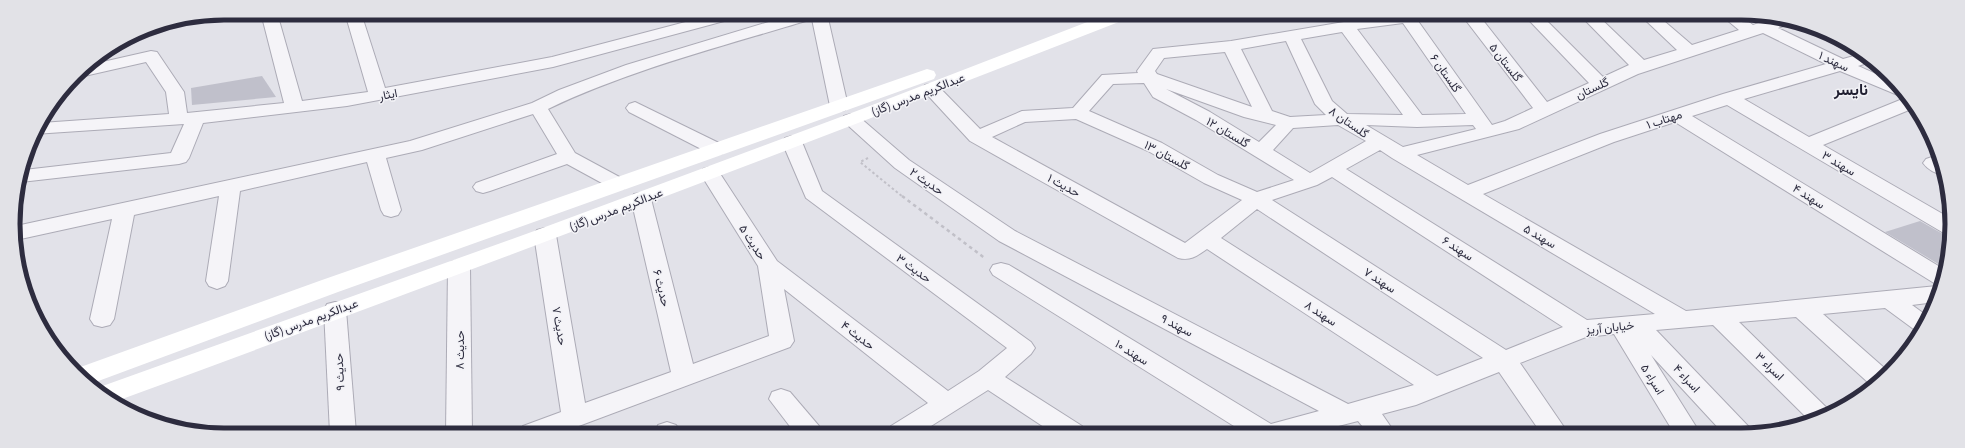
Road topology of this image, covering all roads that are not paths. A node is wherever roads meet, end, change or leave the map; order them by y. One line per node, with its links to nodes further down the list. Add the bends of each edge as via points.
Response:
1 (271, 20): 33 (street)
2 (355, 20): 29 (street)
3 (710, 20): 29 (street, ایثار, via 553,62)
4 (791, 20): 32 (street, via 632,69)
5 (821, 20): 36 (street)
6 (1083, 20): 36 (street, عبدالکریم مدرس (گاز))
7 (1108, 20): 27 (street, عبدالکریم مدرس (گاز))
8 (1382, 20): 16 (street)
9 (1409, 20): 44 (street, گلستان ۶)
10 (1474, 20): 35 (street, گلستان ۵)
11 (1537, 20): 26 (street)
12 (1593, 20): 23 (street)
13 (1654, 20): 20 (street)
14 (1739, 20): 17 (street, سهند ۱)
15 (1775, 23): 17 (street, گلستان)
16 (1346, 26): 18 (street); 42 (street)
17 (1757, 29): 20 (street, گلستان); 22 (street, سهند ۱)
18 (1291, 35): 19 (street); 41 (street, گلستان ۸, via 1324,104)
19 (1231, 46): 25 (street, via 1159,53 1146,71); 38 (street)
20 (1690, 52): 23 (street, گلستان)
21 (1861, 59): 22 (street, مهتاب ۱)
22 (1842, 65): 28 (street, سهند ۱); 31 (street, مهتاب ۱)
23 (1641, 67): 26 (street, گلستان)
24 (91, 70): 40 (street, via 151,56 175,92)
25 (1151, 78): 37 (street, via 1108,79); 38 (street, via 1251,113); 51 (street, گلستان ۱۲, via 1160,93)
26 (1600, 84): 35 (street, گلستان)
27 (931, 89): 36 (street, عبدالکریم مدرس (گاز)); 46 (street, حدیث ۱)
28 (1894, 89)
29 (378, 96): 33 (street, ایثار)
30 (1900, 97): 49 (street)
31 (1729, 98): 39 (street, مهتاب ۱); 49 (street, سهند ۳)
32 (538, 107): 53 (street, via 415,146); 54 (street)
33 (295, 108): 40 (street, ایثار)
34 (635, 108): 50 (street)
35 (1544, 110): 44 (street, گلستان, via 1512,125)
36 (845, 113): 47 (street, عبدالکریم مدرس (گاز)); 50 (street, عبدالکریم مدرس (گاز)); 70 (street, حدیث ۲, via 902,164)
37 (1078, 113): 46 (street, via 1022,117); 64 (street, گلستان ۱۳)
38 (1265, 115): 43 (street)
39 (1677, 115): 62 (street, مهتاب ۱, via 1607,138); 75 (street, سهند ۴)
40 (188, 119): 45 (street, ایثار); 57 (street, via 180,158)
41 (1342, 119): 42 (street); 43 (street); 48 (street, گلستان ۸)
42 (1417, 121): 44 (street)
43 (1288, 123): 51 (street)
44 (1482, 125): 52 (street, گلستان)
45 (44, 128)
46 (976, 137): 71 (street, حدیث ۱, via 1186,253)
47 (792, 142): 56 (street, عبدالکریم مدرس (گاز)); 91 (street, حدیث ۳, via 812,194 1023,348)
48 (1379, 142): 52 (street, گلستان ۸); 55 (street)
49 (1808, 144): 67 (street, سهند ۳)
50 (716, 149): 59 (street, عبدالکریم مدرس (گاز))
51 (1261, 151): 58 (street, گلستان ۱۲)
52 (1399, 154): 62 (street, سهند ۵)
53 (375, 155): 60 (street); 65 (street)
54 (568, 157): 59 (street); 61 (street)
55 (1332, 168): 58 (street); 86 (street, سهند ۶)
56 (710, 173): 63 (street, عبدالکریم مدرس (گاز)); 73 (street, حدیث ۵)
57 (26, 176)
58 (1310, 181): 64 (street)
59 (618, 184): 88 (street, عبدالکریم مدرس (گاز))
60 (230, 187): 66 (street); 76 (street)
61 (483, 188)
62 (1466, 193): 83 (street, سهند ۵)
63 (640, 199): 69 (street, عبدالکریم مدرس (گاز)); 89 (street, حدیث ۶)
64 (1256, 199): 71 (street); 87 (street, سهند ۷)
65 (391, 210)
66 (124, 211): 68 (street); 82 (street)
67 (1945, 225)
68 (20, 232)
69 (545, 235): 72 (street, عبدالکریم مدرس (گاز)); 98 (street, حدیث ۷)
70 (1007, 236): 96 (street, سهند ۹)
71 (1207, 239): 92 (street, سهند ۸)
72 (459, 266): 80 (street, عبدالکریم مدرس (گاز)); 100 (street, حدیث ۸)
73 (769, 266): 89 (street, حدیث ۵, via 782,341); 95 (street, حدیث ۴)
74 (1001, 270): 105 (street, سهند ۱۰)
75 (1938, 276)
76 (217, 282)
77 (1932, 295): 78 (street, خیابان آریز)
78 (1890, 300): 79 (street, خیابان آریز); 84 (street)
79 (1801, 308): 81 (street, خیابان آریز); 90 (street)
80 (335, 310): 93 (street, عبدالکریم مدرس (گاز)); 99 (street, حدیث ۹)
81 (1717, 316): 83 (street, خیابان آریز); 97 (street, اسراء ۳)
82 (102, 318)
83 (1681, 319): 85 (street, خیابان آریز)
84 (1920, 323)
85 (1628, 324): 86 (street, خیابان آریز); 109 (street, اسراء ۵); 110 (street, اسراء ۴)
86 (1583, 329): 87 (street, خیابان آریز)
87 (1504, 360): 92 (street, خیابان آریز); 108 (street)
88 (87, 375)
89 (684, 376): 98 (street)
90 (1877, 376)
91 (988, 378): 95 (street); 104 (street)
92 (1435, 387): 96 (street, خیابان آریز, via 1407,398)
93 (110, 393)
94 (781, 399): 102 (street)
95 (947, 404): 103 (street)
96 (1355, 412): 106 (street, خیابان آریز); 107 (street)
97 (1817, 413)
98 (575, 417): 101 (street)
99 (343, 428)
100 (459, 428)
101 (549, 428)
102 (806, 428)
103 (908, 428)
104 (1065, 428)
105 (1257, 428)
106 (1293, 428)
107 (1376, 428)
108 (1552, 428)
109 (1684, 428)
110 (1733, 428)

